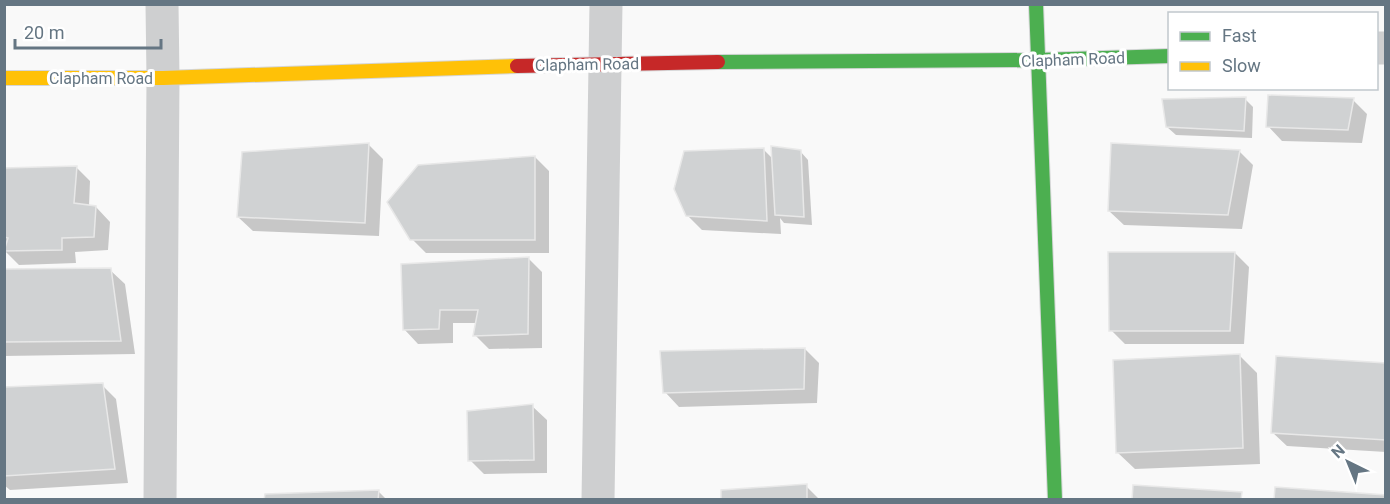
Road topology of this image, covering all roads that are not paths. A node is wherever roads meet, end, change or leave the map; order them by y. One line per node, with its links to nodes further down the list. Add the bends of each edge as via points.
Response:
1 (162, 4): 8 (street)
2 (606, 4): 6 (street)
3 (1036, 4): 5 (street)
4 (1168, 56): 5 (street, Clapham Road)
5 (1037, 60): 6 (street, Clapham Road); 11 (street)
6 (606, 63): 8 (street, Clapham Road); 10 (street)
7 (4, 78): 8 (street, Clapham Road)
8 (163, 78): 9 (street)
9 (159, 500)
10 (598, 500)
11 (1056, 500)

